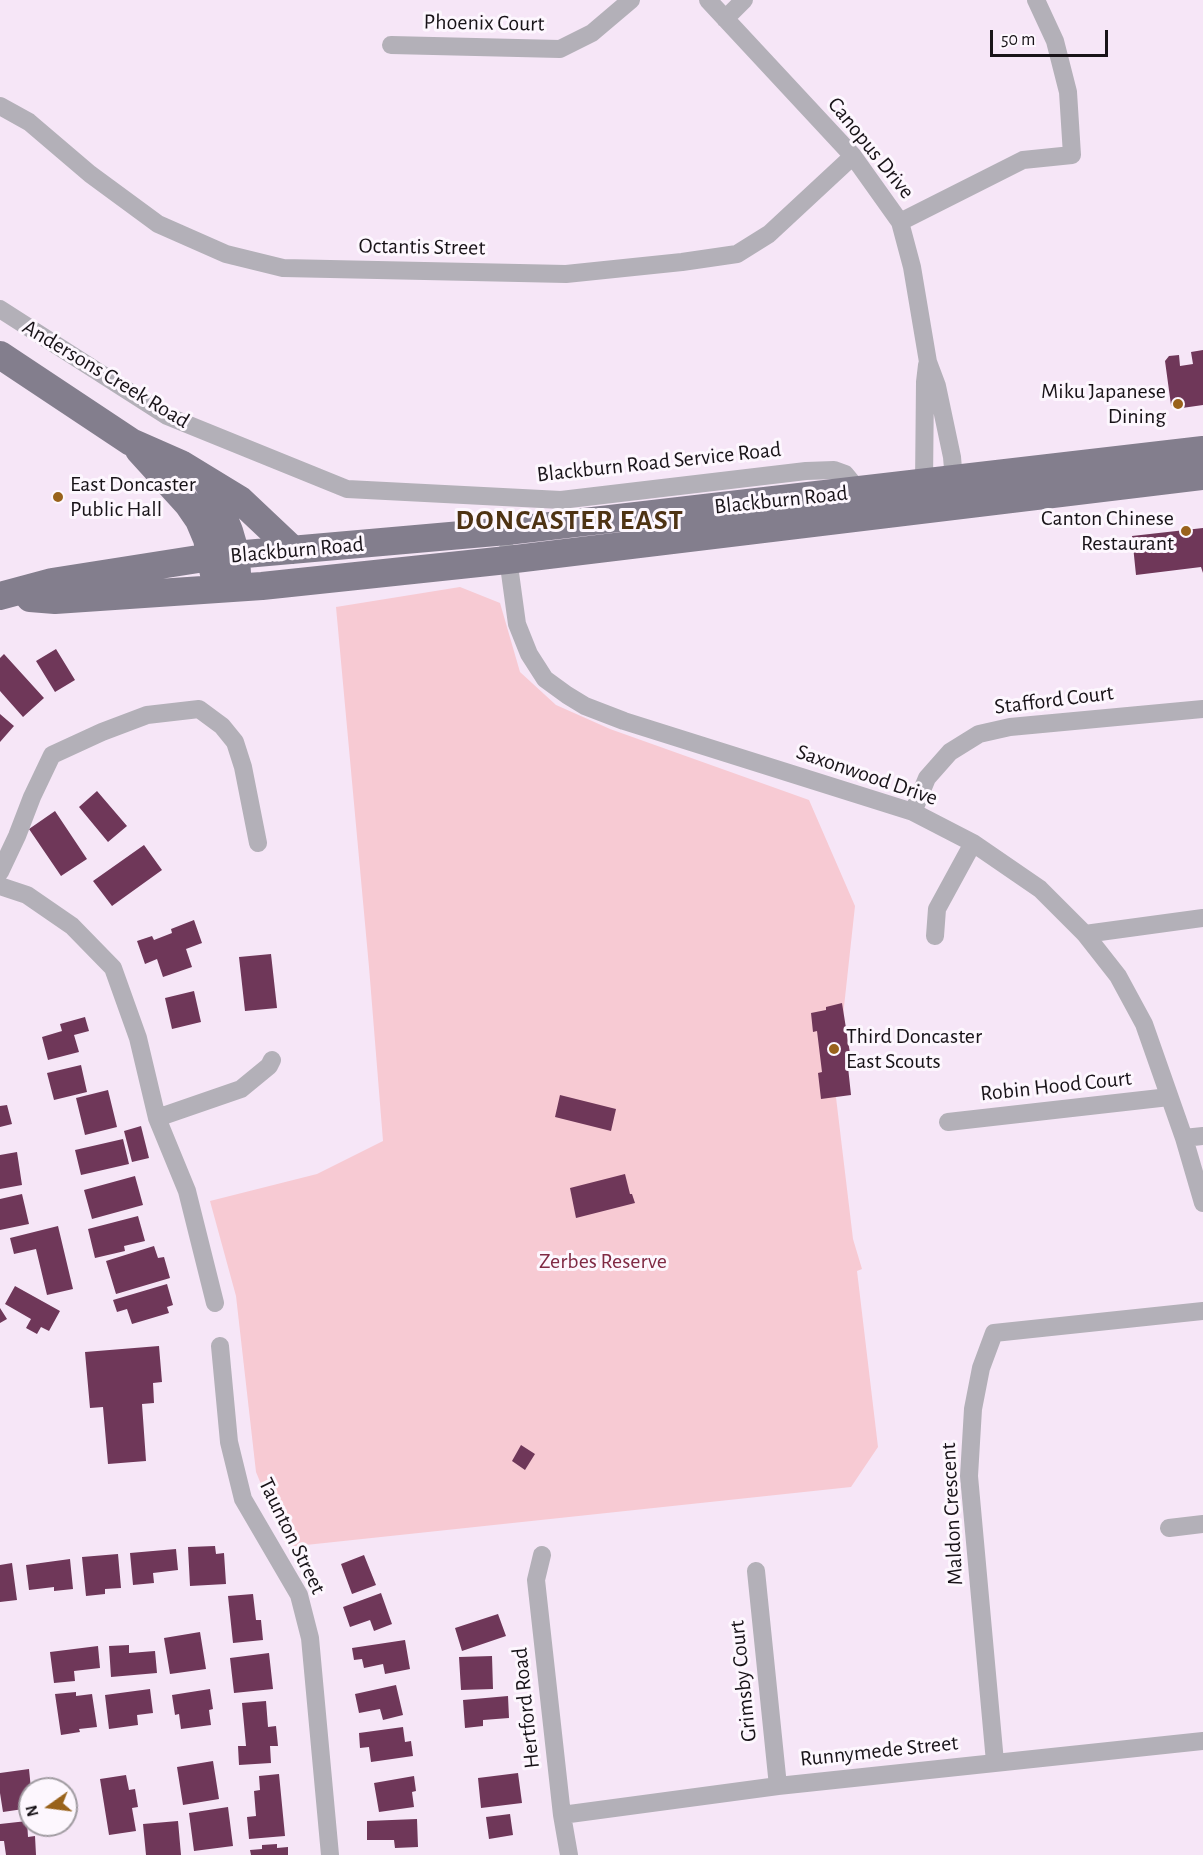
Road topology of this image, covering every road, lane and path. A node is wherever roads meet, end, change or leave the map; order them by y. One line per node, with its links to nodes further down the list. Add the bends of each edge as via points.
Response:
1 (631, 0): 6 (street, Phoenix Court, via 592,33 560,49)
2 (708, 0): 5 (street, Canopus Drive)
3 (744, 0): 5 (street)
4 (1036, 0): 9 (street, via 1055,41 1068,92 1072,155 1023,160)
5 (724, 19): 8 (street, Canopus Drive)
6 (391, 45)
7 (0, 106): 8 (street, Octantis Street, via 29,122 158,224 226,254 283,267 566,274 737,254 769,234)
8 (853, 156): 9 (street, Canopus Drive)
9 (900, 222): 12 (street, Canopus Drive)
10 (0, 309): 19 (street, Andersons Creek Road, via 167,416)
11 (0, 355): 13 (main road, Andersons Creek Road)
12 (928, 362): 18 (street, Canopus Drive); 21 (street, Canopus Drive, via 952,457)
13 (131, 442): 17 (main road, Andersons Creek Road); 24 (main road, Andersons Creek Road, via 188,504)
14 (1203, 450): 16 (main road, Blackburn Road)
15 (1203, 476): 16 (main road, Blackburn Road)
16 (1079, 477): 21 (main road, Blackburn Road)
17 (206, 480): 23 (main road, via 240,500); 24 (main road, Andersons Creek Road, via 229,531)
18 (924, 484): 20 (main road, Blackburn Road); 21 (main road, Blackburn Road)
19 (347, 489): 20 (street, Blackburn Road Service Road, via 561,500 834,470 845,474)
20 (859, 491): 22 (main road, Blackburn Road)
21 (948, 498): 25 (main road, Blackburn Road)
22 (507, 531): 23 (main road, Blackburn Road); 25 (street, Saxonwood Drive)
23 (293, 550): 24 (main road, Blackburn Road)
24 (223, 556): 26 (main road, Andersons Creek Road); 27 (main road, Blackburn Road, via 52,582)
25 (507, 560): 26 (main road, Blackburn Road); 29 (street, Saxonwood Drive, via 517,624 529,654 545,679 567,695 624,721)
26 (239, 588): 27 (main road, Blackburn Road, via 55,600)
27 (1, 596)
28 (1203, 709): 29 (street, Stafford Court, via 1010,727 979,734 950,752 927,778)
29 (913, 812): 31 (street, Saxonwood Drive)
30 (258, 843): 32 (street, via 235,742 222,726 199,709 147,715 52,755)
31 (973, 843): 35 (street, Saxonwood Drive, via 1040,889); 36 (street, via 937,909)
32 (0, 872)
33 (0, 886): 39 (street, via 27,895 72,926 113,968 138,1038)
34 (1203, 918): 35 (street)
35 (1085, 934): 38 (street, Saxonwood Drive, via 1118,976 1139,1014)
36 (935, 936)
37 (272, 1060): 39 (street, via 241,1089)
38 (1169, 1098): 40 (street, Robin Hood Court); 42 (street, Saxonwood Drive)
39 (157, 1118): 44 (street, via 187,1191)
40 (948, 1122)
41 (1203, 1136): 42 (street)
42 (1184, 1138): 43 (street, Saxonwood Drive)
43 (1203, 1203)
44 (215, 1303)
45 (1203, 1311): 52 (street, Maldon Crescent, via 994,1333 981,1368 973,1409 969,1476)
46 (220, 1346): 55 (street, Taunton Street, via 229,1442 243,1499 299,1595 310,1638)
47 (1203, 1524): 48 (street)
48 (1169, 1528)
49 (542, 1555): 54 (street, Hertford Road, via 536,1580)
50 (756, 1571): 53 (street, Grimsby Court)
51 (1203, 1741): 52 (street, Runnymede Street)
52 (995, 1762): 53 (street, Runnymede Street)
53 (778, 1786): 54 (street, Runnymede Street)
54 (562, 1815): 56 (street, Hertford Road)
55 (330, 1855)
56 (569, 1855)

